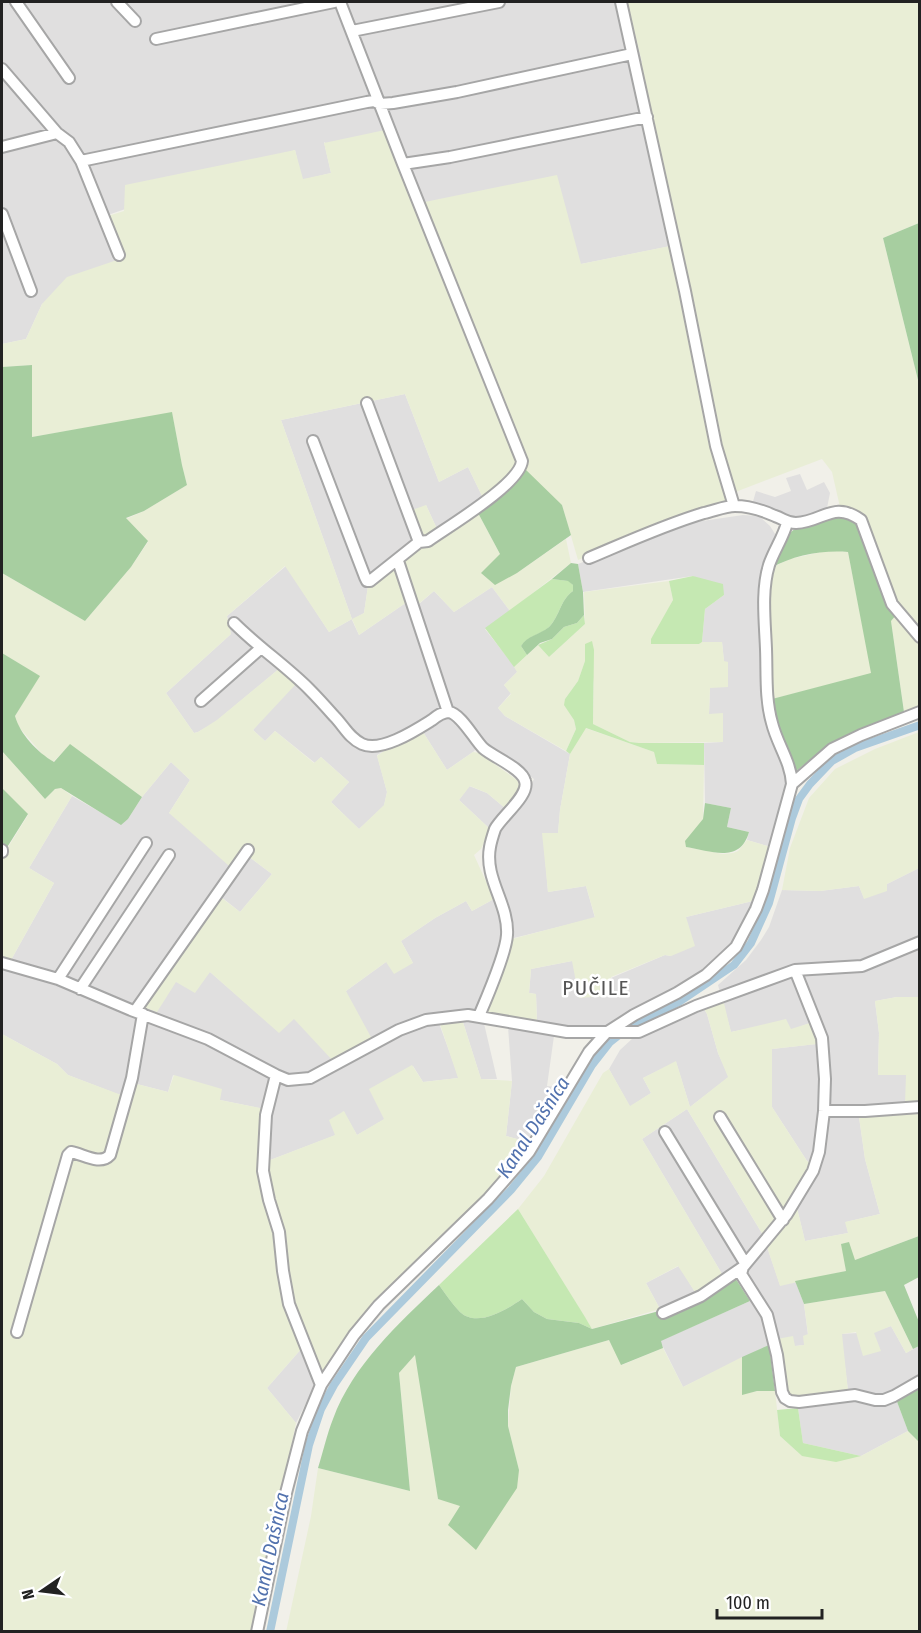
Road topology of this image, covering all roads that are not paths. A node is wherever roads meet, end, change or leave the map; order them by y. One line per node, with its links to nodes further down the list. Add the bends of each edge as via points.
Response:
1 (16, 2): 12 (street)
2 (117, 2): 7 (street)
3 (334, 2): 9 (street)
4 (340, 2): 8 (street)
5 (499, 2): 8 (street)
6 (621, 2): 10 (street)
7 (135, 21)
8 (352, 32): 13 (street)
9 (156, 39)
10 (632, 54): 13 (street, via 457,92); 14 (street)
11 (2, 69): 15 (street)
12 (69, 78)
13 (380, 104): 17 (street, via 367,102); 18 (street)
14 (647, 117): 18 (street); 24 (street, via 716,447)
15 (57, 133): 16 (street); 17 (street, via 69,142)
16 (2, 147)
17 (81, 161): 20 (street)
18 (403, 164): 26 (street, via 522,460 516,475 498,492 428,541)
19 (2, 214): 21 (street)
20 (118, 255)
21 (31, 291)
22 (366, 403): 26 (street)
23 (313, 441): 28 (street, via 367,581)
24 (734, 506): 25 (street, via 758,510); 27 (street, via 682,520)
25 (787, 523): 30 (street, via 842,511 861,520 892,604); 35 (street, via 769,564 765,613 772,723)
26 (420, 542): 28 (street)
27 (588, 558)
28 (398, 561): 33 (street)
29 (234, 623): 31 (street)
30 (920, 637)
31 (261, 648): 32 (street); 33 (street, via 303,683 346,732 364,745 382,746)
32 (201, 701)
33 (448, 712): 45 (street, via 526,783 522,796 495,830 490,845 490,875 507,935)
34 (920, 712): 35 (street, via 832,749)
35 (792, 784): 46 (street, via 763,890 736,946 706,975)
36 (146, 843): 42 (street)
37 (248, 850): 44 (street)
38 (169, 855): 43 (street)
39 (920, 942): 41 (street, via 862,966)
40 (2, 963): 42 (street)
41 (795, 970): 46 (street, via 706,1002 639,1032); 49 (street, via 822,1038)
42 (58, 979): 43 (street)
43 (80, 989): 44 (street)
44 (139, 1013): 47 (street, via 208,1039); 55 (street, via 132,1078 110,1155 100,1160 71,1152 68,1155)
45 (479, 1016): 46 (street, via 567,1032); 47 (street, via 412,1024 310,1078 288,1080)
46 (608, 1033): 57 (street, via 589,1052 529,1152 488,1199 373,1311)
47 (276, 1075): 57 (street, via 266,1114 263,1171 279,1232 289,1304)
48 (920, 1107): 49 (street)
49 (824, 1111): 52 (street, via 813,1171)
50 (720, 1117): 52 (street)
51 (665, 1132): 53 (street)
52 (783, 1220): 53 (street)
53 (744, 1265): 54 (street, via 701,1296); 56 (street, via 741,1274 767,1315 785,1398 800,1402 855,1395 884,1400)
54 (663, 1313)
55 (17, 1332)
56 (920, 1381)
57 (321, 1385): 58 (street, via 302,1431)
58 (257, 1632)

